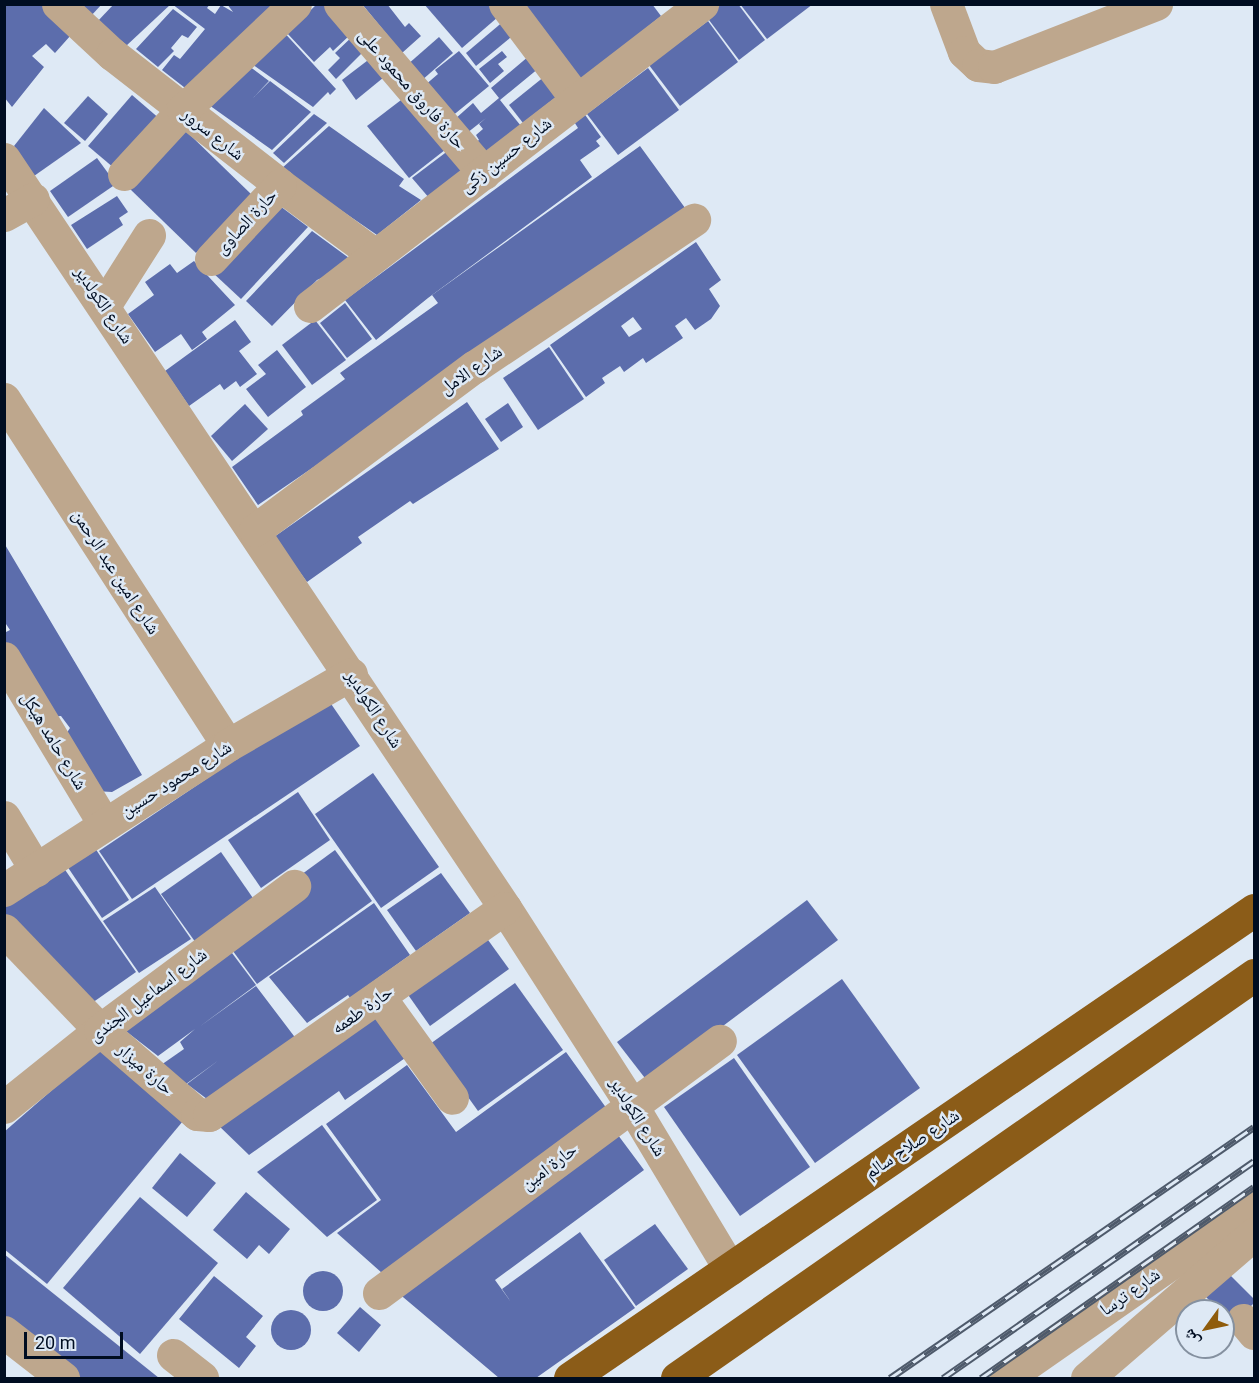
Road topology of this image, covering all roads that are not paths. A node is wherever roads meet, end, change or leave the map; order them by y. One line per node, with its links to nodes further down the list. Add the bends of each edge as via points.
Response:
1 (57, 4): 10 (street, شارع سرور)
2 (295, 4): 10 (street)
3 (339, 4): 12 (street, حارة فاروق محمود على)
4 (505, 4): 9 (street)
5 (946, 4): 8 (street, via 964,52 978,65 994,67)
6 (1156, 4): 8 (street)
7 (682, 10): 9 (street, شارع حسين زكى)
8 (1087, 17)
9 (577, 100): 12 (street, شارع حسين زكى)
10 (183, 110): 13 (street); 14 (street, شارع سرور)
11 (4, 159): 15 (street, شارع الكولدير)
12 (484, 173): 19 (street, شارع حسين زكى)
13 (124, 174)
14 (280, 185): 19 (street, شارع سرور); 20 (street, حارة الصاوى)
15 (33, 199): 16 (street); 21 (street, شارع الكولدير)
16 (4, 215)
17 (694, 220): 24 (street, شارع الامل, via 474,367)
18 (148, 235): 21 (street)
19 (375, 255): 22 (street, شارع حسين زكى)
20 (211, 259)
21 (104, 306): 24 (street, شارع الكولدير)
22 (310, 306)
23 (4, 399): 27 (street, شارع امين عبد الرحمن)
24 (255, 530): 26 (street, شارع الكولدير)
25 (4, 658): 29 (street, شارع حامد هيكل)
26 (351, 674): 27 (street, شارع محمود حسين); 33 (street, شارع الكولدير)
27 (228, 746): 29 (street, شارع محمود حسين)
28 (4, 817): 30 (street)
29 (104, 824): 30 (street, شارع محمود حسين)
30 (36, 870): 32 (street, شارع محمود حسين)
31 (294, 886): 38 (street, شارع اسماعيل الجندى)
32 (4, 890)
33 (505, 908): 37 (street, حارة طعمه); 41 (street, شارع الكولدير)
34 (1254, 910): 46 (highway, شارع صلاح سالم)
35 (10, 948): 38 (street, حارة ميزار)
36 (1254, 975): 53 (highway)
37 (380, 998): 40 (street); 43 (street, حارة طعمه)
38 (100, 1030): 42 (street, شارع اسماعيل الجندى); 43 (street, حارة ميزار, via 197,1114 209,1115)
39 (720, 1041): 41 (street, حارة امين)
40 (452, 1098)
41 (632, 1106): 46 (street, شارع الكولدير); 47 (street, حارة امين)
42 (4, 1107)
43 (218, 1110)
44 (1254, 1205): 54 (street, شارع ترسا)
45 (1254, 1234): 55 (street)
46 (730, 1269): 52 (highway, شارع صلاح سالم)
47 (378, 1293)
48 (4, 1332): 50 (street)
49 (173, 1355): 51 (street)
50 (63, 1378)
51 (202, 1378)
52 (570, 1378)
53 (677, 1378)
54 (1006, 1378)
55 (1087, 1378)

